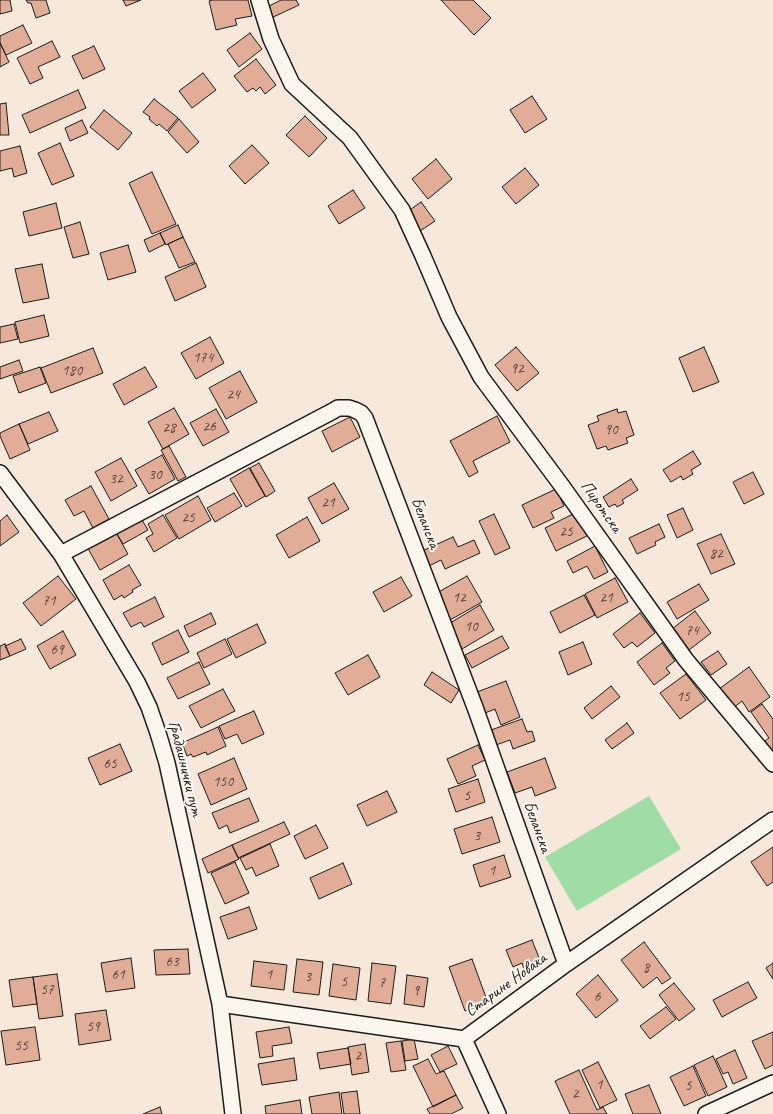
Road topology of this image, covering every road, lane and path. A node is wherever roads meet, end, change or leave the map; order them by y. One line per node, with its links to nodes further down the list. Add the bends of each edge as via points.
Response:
1 (259, 0): 4 (street, Пиротска, via 272,39 292,84 350,138 402,210 449,316 481,377 686,660)
2 (0, 473): 3 (street, Градашнички пут)
3 (61, 554): 6 (street, Беланска, via 333,411 344,407 361,413 476,710); 7 (street, Градашнички пут, via 137,682 158,733 167,763)
4 (773, 764)
5 (773, 820): 6 (street, Старине Новака)
6 (566, 964): 8 (street, Старине Новака)
7 (220, 1004): 8 (street, Старине Новака); 10 (street, Градашнички пут)
8 (464, 1039): 11 (street)
9 (773, 1083): 12 (street)
10 (233, 1114)
11 (498, 1114)
12 (706, 1114)

